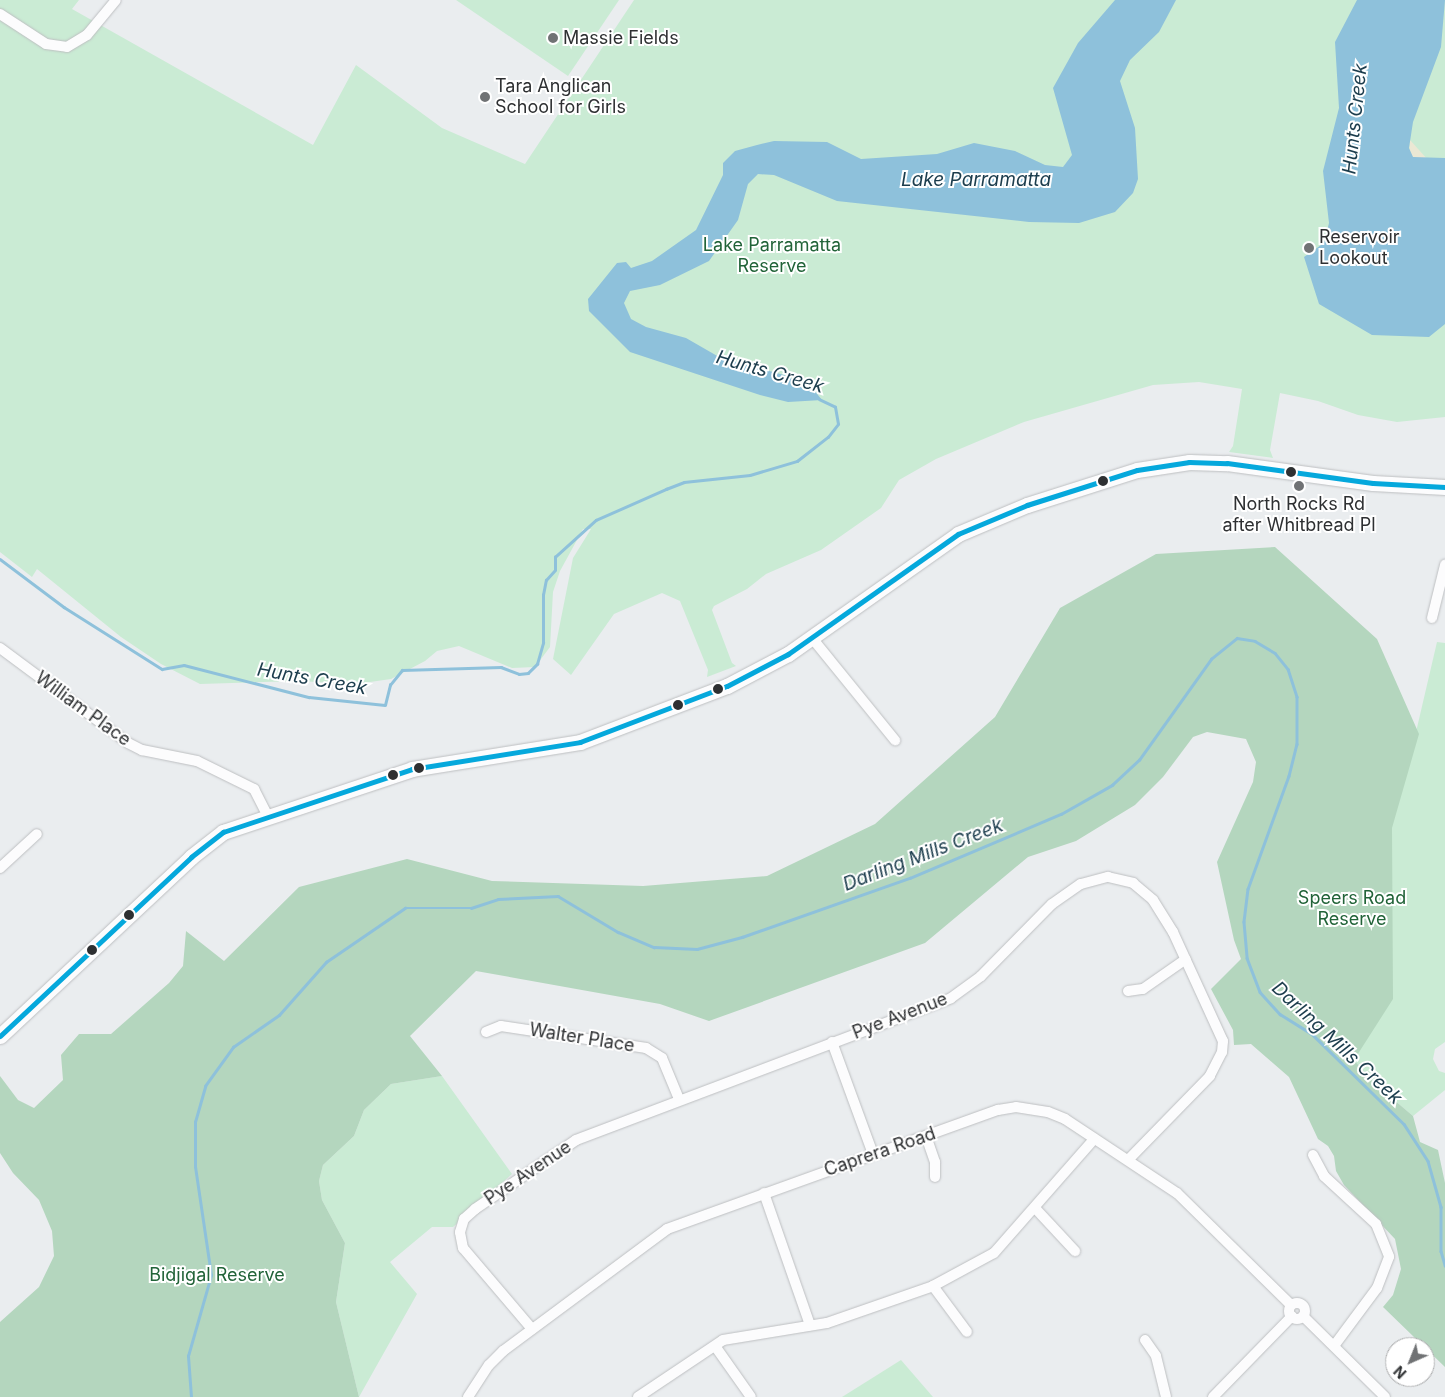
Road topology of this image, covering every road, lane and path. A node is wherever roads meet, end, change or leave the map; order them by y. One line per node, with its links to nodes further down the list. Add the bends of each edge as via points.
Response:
1 (116, 0): 2 (street, via 87,34 68,46 46,44)
2 (0, 14)
3 (1445, 487): 6 (main road, via 1373,484 1218,463 1175,463 1137,470 1042,500 958,534)
4 (1445, 565): 5 (street)
5 (1432, 618)
6 (812, 638): 8 (street); 9 (main road, via 763,670 602,736 412,769)
7 (0, 648): 9 (street, William Place, via 128,743 142,750 198,761 254,789)
8 (895, 740)
9 (268, 816): 15 (main road, via 228,830 202,847)
10 (37, 834): 11 (street)
11 (0, 868)
12 (1186, 959): 13 (street, via 1143,989); 16 (street, Pye Avenue, via 1173,932 1143,890 1121,879 1094,879 1052,904 981,976 951,998); 22 (street, Pye Avenue, via 1220,1028 1222,1052 1210,1076)
13 (1128, 991)
14 (486, 1032): 17 (street, Walter Place, via 501,1026 646,1048 662,1058)
15 (0, 1036)
16 (832, 1042): 17 (street, Pye Avenue); 20 (street)
17 (679, 1099): 32 (street, Pye Avenue, via 576,1140 513,1181 464,1220 460,1232 463,1248)
18 (926, 1136): 19 (street, Caprera Road, via 998,1110 1016,1107 1048,1112); 20 (street, Caprera Road); 23 (street, via 935,1162)
19 (1094, 1138): 22 (street, Caprera Road); 25 (street)
20 (873, 1154): 24 (street, Caprera Road)
21 (1313, 1155): 36 (street, via 1324,1176 1376,1224 1389,1257 1377,1288)
22 (1128, 1160): 28 (street, Caprera Road, via 1199,1212)
23 (935, 1177)
24 (764, 1193): 31 (street); 32 (street, Caprera Road, via 668,1229)
25 (1034, 1208): 26 (street); 27 (street, via 994,1253)
26 (1076, 1251)
27 (933, 1286): 31 (street, via 827,1323); 33 (street)
28 (1291, 1305): 29 (street); 30 (street, Caprera Road, via 1302,1305)
29 (1292, 1316): 30 (street); 41 (street)
30 (1303, 1316): 36 (street)
31 (810, 1325): 35 (street, via 723,1340)
32 (532, 1329): 37 (street, Caprera Road, via 489,1365)
33 (967, 1332)
34 (1144, 1340): 40 (street, via 1156,1356)
35 (715, 1346): 38 (street); 39 (street)
36 (1334, 1346): 42 (street)
37 (468, 1397)
38 (638, 1397)
39 (751, 1397)
40 (1166, 1397)
41 (1213, 1397)
42 (1385, 1397)

